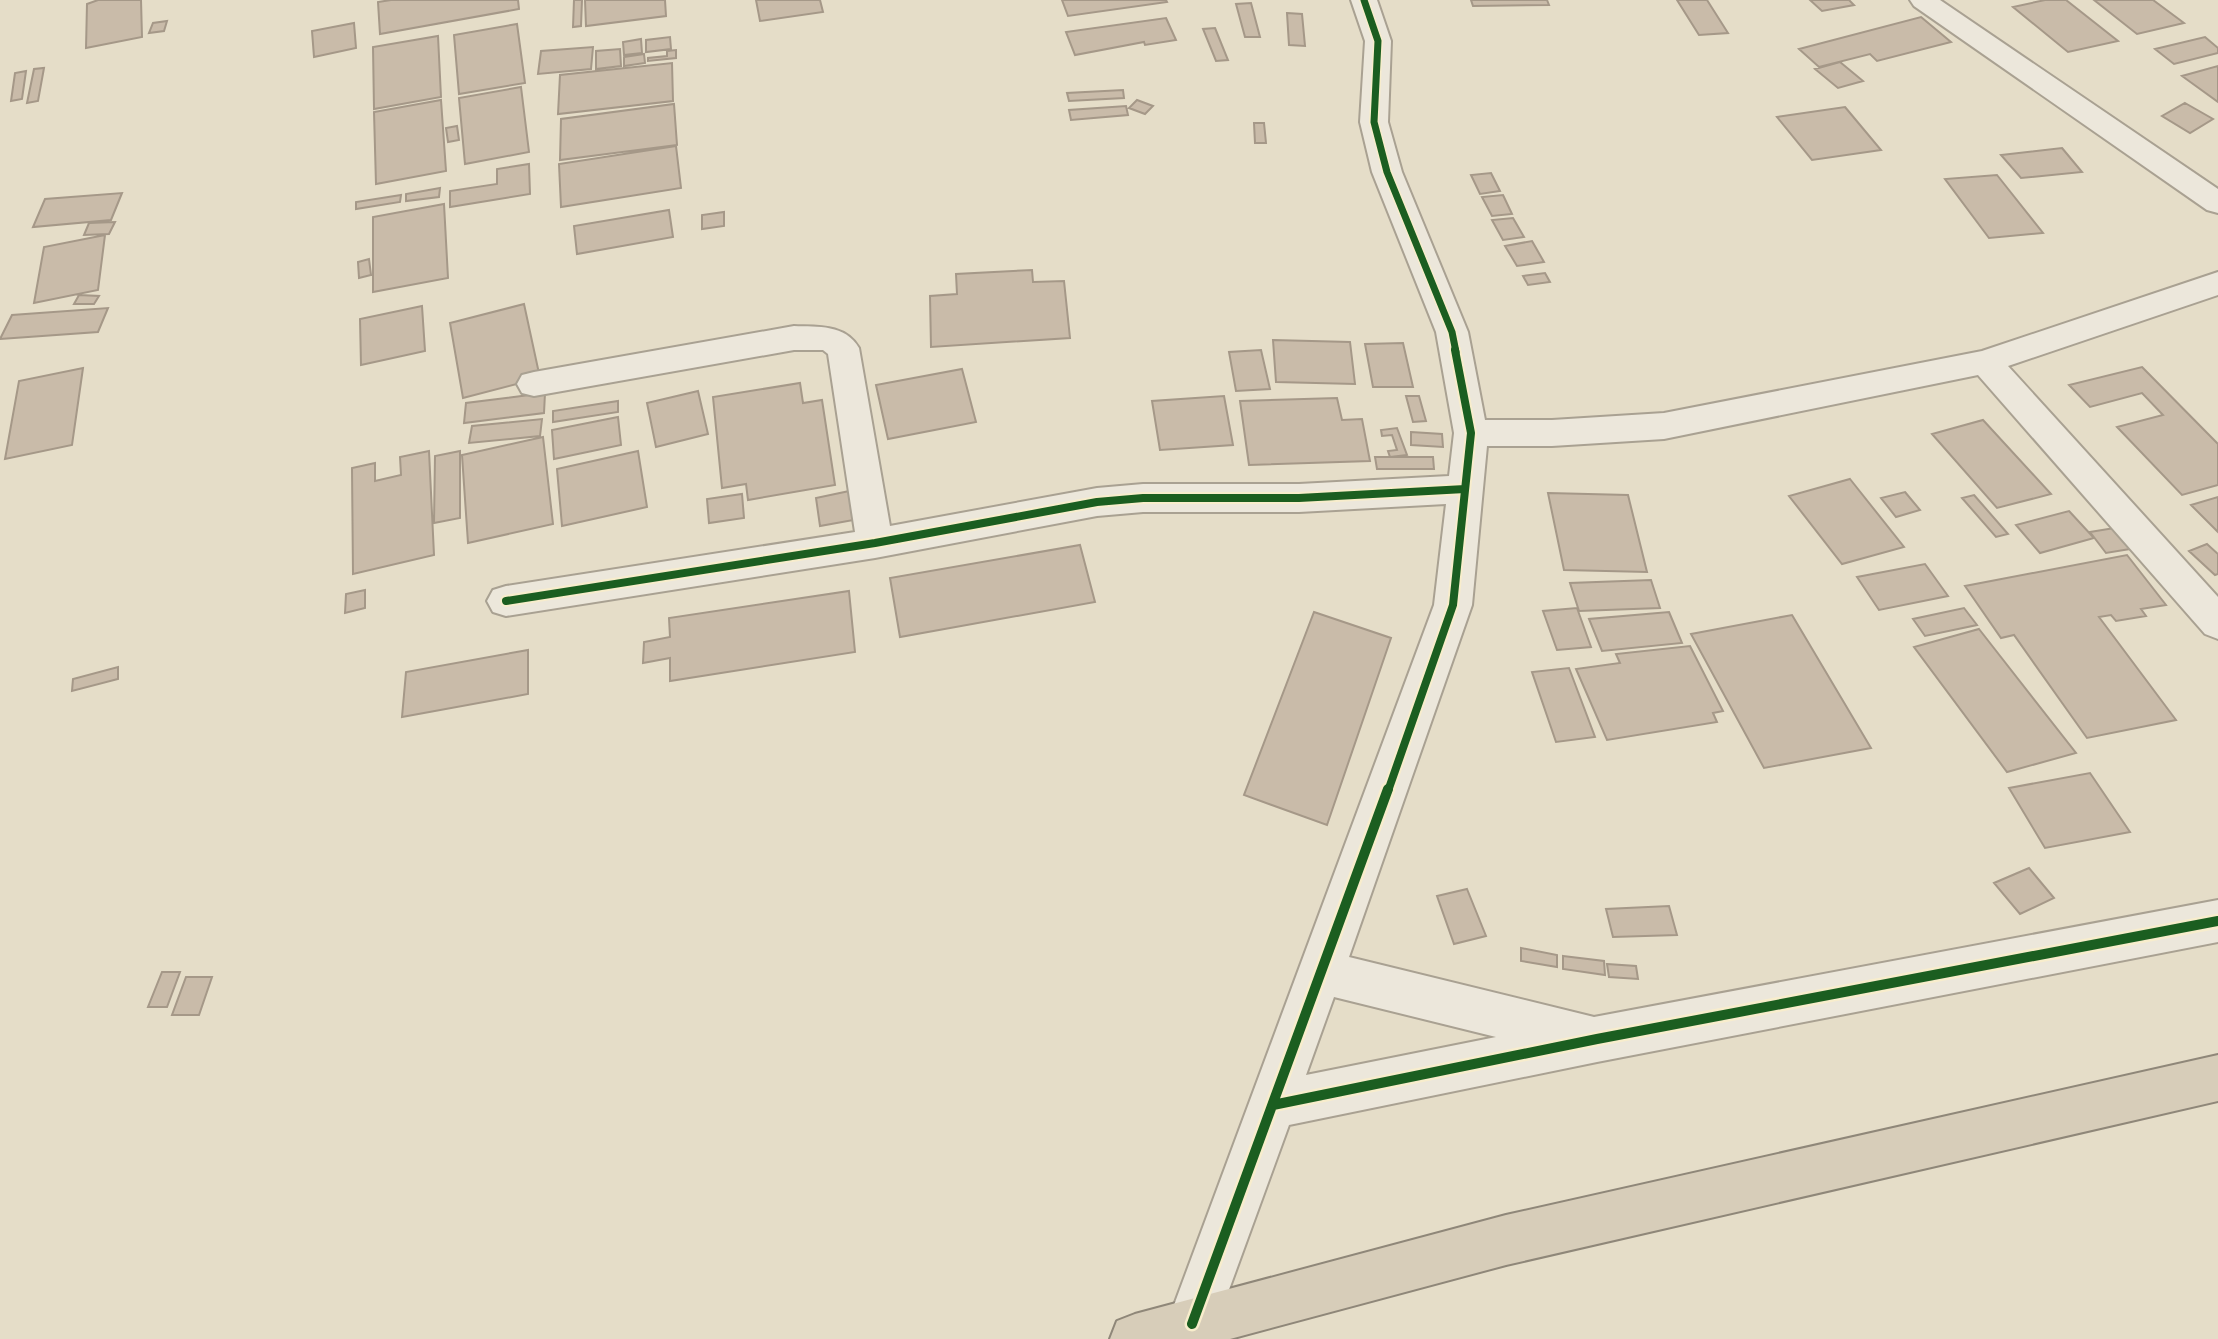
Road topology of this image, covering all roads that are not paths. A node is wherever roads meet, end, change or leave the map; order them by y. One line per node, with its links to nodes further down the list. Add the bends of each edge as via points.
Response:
1 (1364, 0): 7 (street, via 1378,41 1374,122 1387,172 1452,332)
2 (1923, 0): 3 (street)
3 (2218, 203)
4 (2218, 283): 5 (street)
5 (1985, 362): 7 (street, via 1664,426); 11 (street)
6 (534, 384): 9 (street, via 794,338 830,339 843,348)
7 (1471, 433): 8 (street)
8 (1465, 489): 9 (street, via 1097,502); 13 (street, via 1453,605)
9 (875, 543): 10 (street)
10 (506, 601)
11 (2218, 623)
12 (2218, 921): 14 (street)
13 (1321, 972): 14 (street); 16 (street)
14 (1597, 1039): 16 (street)
15 (2218, 1078): 17 (highway, via 1506,1240)
16 (1273, 1105): 17 (street)
17 (1192, 1324): 18 (highway)
18 (1135, 1339)

